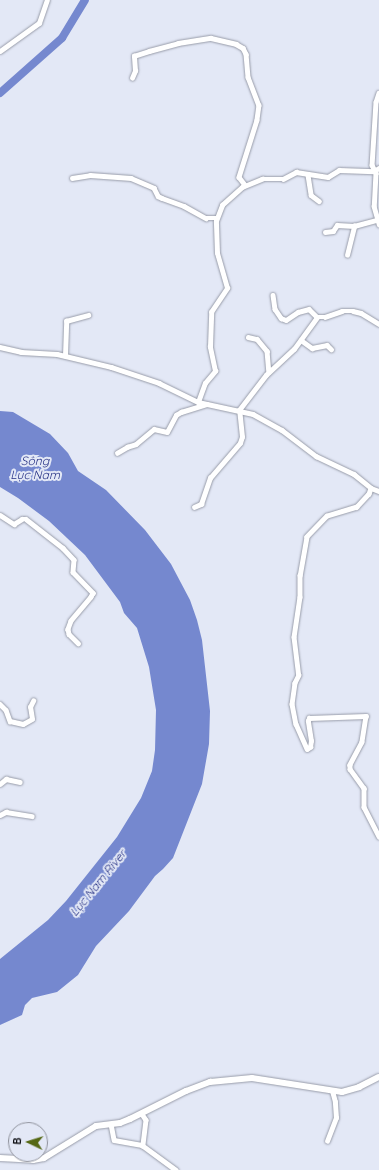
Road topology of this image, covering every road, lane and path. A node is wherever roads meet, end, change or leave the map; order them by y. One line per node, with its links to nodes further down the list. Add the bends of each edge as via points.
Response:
1 (47, 0): 2 (street, via 38,24)
2 (0, 51)
3 (132, 78): 9 (street, via 135,68 133,57 149,51 204,38 243,48 248,78 258,105 257,120 239,177)
4 (379, 93): 6 (street, via 376,102 372,160)
5 (379, 168): 6 (street)
6 (374, 171): 7 (street, via 339,170 328,177); 12 (street, via 374,206)
7 (308, 175): 9 (street, via 296,172 283,179 265,179); 10 (street, via 311,195)
8 (72, 178): 11 (street, via 90,175 132,178 154,188 162,198 206,218)
9 (245, 185): 11 (street, via 222,205)
10 (319, 201)
11 (216, 218): 26 (street, via 217,253 227,288 211,312 210,347 215,371 205,383)
12 (378, 222): 13 (street)
13 (354, 226): 14 (street, via 338,225 334,231); 15 (street)
14 (324, 232)
15 (347, 255)
16 (273, 295): 18 (street, via 281,318 286,320 298,312 309,309)
17 (88, 315): 24 (street, via 66,321)
18 (317, 317): 19 (street, via 350,310 361,313); 21 (street)
19 (379, 324)
20 (248, 337): 25 (street, via 257,339 267,351)
21 (301, 340): 23 (street, via 312,348 327,345); 25 (street, via 288,356)
22 (0, 347): 24 (street, via 21,352)
23 (332, 349)
24 (66, 356): 26 (street, via 126,371)
25 (269, 372): 28 (street)
26 (198, 402): 27 (street)
27 (207, 404): 28 (street); 29 (street, via 176,415 167,432 154,429 136,444)
28 (239, 410): 30 (street, via 268,422 316,456 354,474); 32 (street, via 242,437 240,443 210,478 201,504)
29 (117, 453)
30 (371, 488): 31 (street); 41 (street, via 357,507 327,516 307,537 300,575 300,597 294,637 299,675 295,683 292,704 296,724 307,749 311,741 309,718 366,716 362,742 350,769 364,788 364,808)
31 (379, 491)
32 (194, 507)
33 (0, 515): 34 (street, via 14,524 22,518 26,519 49,536 74,560 73,572 93,593 71,621 68,629 69,634)
34 (78, 643)
35 (33, 701): 36 (street, via 30,707 32,719 23,724 10,721 6,710)
36 (0, 704)
37 (20, 782): 38 (street, via 6,779)
38 (0, 784)
39 (0, 815): 40 (street, via 6,812)
40 (32, 816)
41 (379, 836)
42 (379, 1077): 43 (street, via 347,1091)
43 (332, 1091): 44 (street, via 252,1078 232,1079 198,1086); 46 (street, via 336,1118)
44 (142, 1114): 45 (street); 47 (street, via 146,1120)
45 (111, 1124): 47 (street, via 114,1140); 48 (street, via 96,1126 44,1158)
46 (327, 1141)
47 (143, 1146): 49 (street)
48 (0, 1158)
49 (176, 1170)

